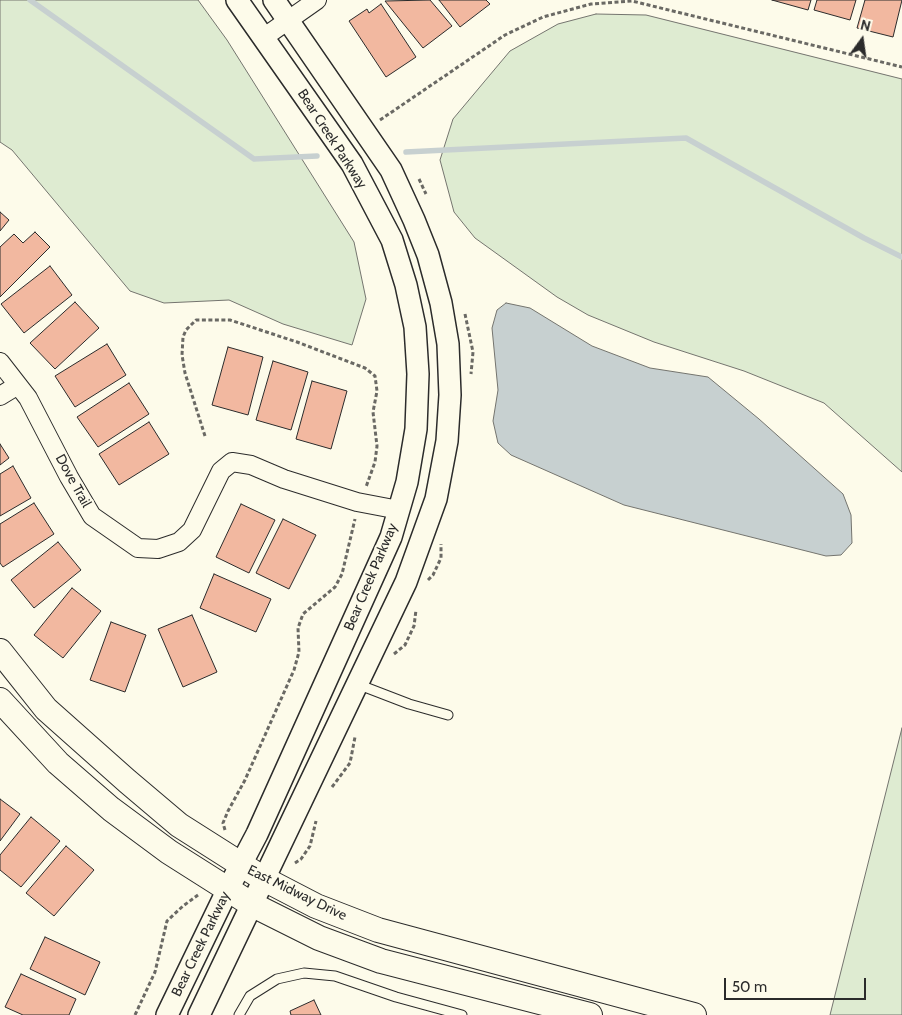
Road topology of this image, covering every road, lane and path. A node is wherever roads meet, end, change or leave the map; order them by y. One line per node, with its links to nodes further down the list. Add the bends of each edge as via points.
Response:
1 (237, 0): 6 (street, Bear Creek Parkway)
2 (274, 0): 5 (street, Bear Creek Parkway)
3 (632, 0): 7 (path); 8 (path, via 591,4 543,17 505,35 380,121)
4 (316, 1): 5 (street)
5 (288, 20): 6 (street); 17 (street, Bear Creek Parkway, via 391,170 428,255 448,344 450,395 447,441 436,500 406,582)
6 (263, 38): 14 (street, Bear Creek Parkway, via 352,164 392,240 406,285 415,327 416,429)
7 (902, 67)
8 (374, 113)
9 (0, 362): 10 (street, Dove Trail)
10 (18, 385): 11 (street); 14 (street, Dove Trail, via 92,516 138,548 158,549 179,542 192,530 221,471 232,462 251,465 357,502)
11 (0, 396)
12 (205, 436): 13 (path, via 182,355 183,337 196,320 230,320 365,368 375,376 377,391 373,412 377,446)
13 (365, 490)
14 (399, 510): 21 (street, Bear Creek Parkway, via 391,537)
15 (356, 516): 20 (path, via 342,574 334,587 304,614 298,628 299,652 294,670 223,823)
16 (0, 651): 21 (main road, East Midway Drive, via 46,709 180,825)
17 (357, 684): 19 (lane); 22 (street, Bear Creek Parkway)
18 (0, 700): 23 (main road, East Midway Drive, via 58,763 111,809 169,852)
19 (448, 715)
20 (228, 838)
21 (241, 865): 22 (main road, East Midway Drive); 23 (street, Bear Creek Parkway)
22 (264, 879): 25 (street, Bear Creek Parkway); 33 (main road, East Midway Drive, via 316,906 378,930)
23 (228, 889): 25 (main road, East Midway Drive); 28 (street, Bear Creek Parkway)
24 (198, 895): 27 (path, via 167,921 155,972)
25 (252, 904): 29 (street, Bear Creek Parkway); 32 (main road, East Midway Drive, via 319,938 381,961)
26 (442, 1013): 30 (lane, via 334,976 304,973 277,979 250,996); 31 (lane)
27 (135, 1015)
28 (167, 1015)
29 (199, 1015)
30 (239, 1015)
31 (462, 1015)
32 (590, 1015)
33 (694, 1015)

